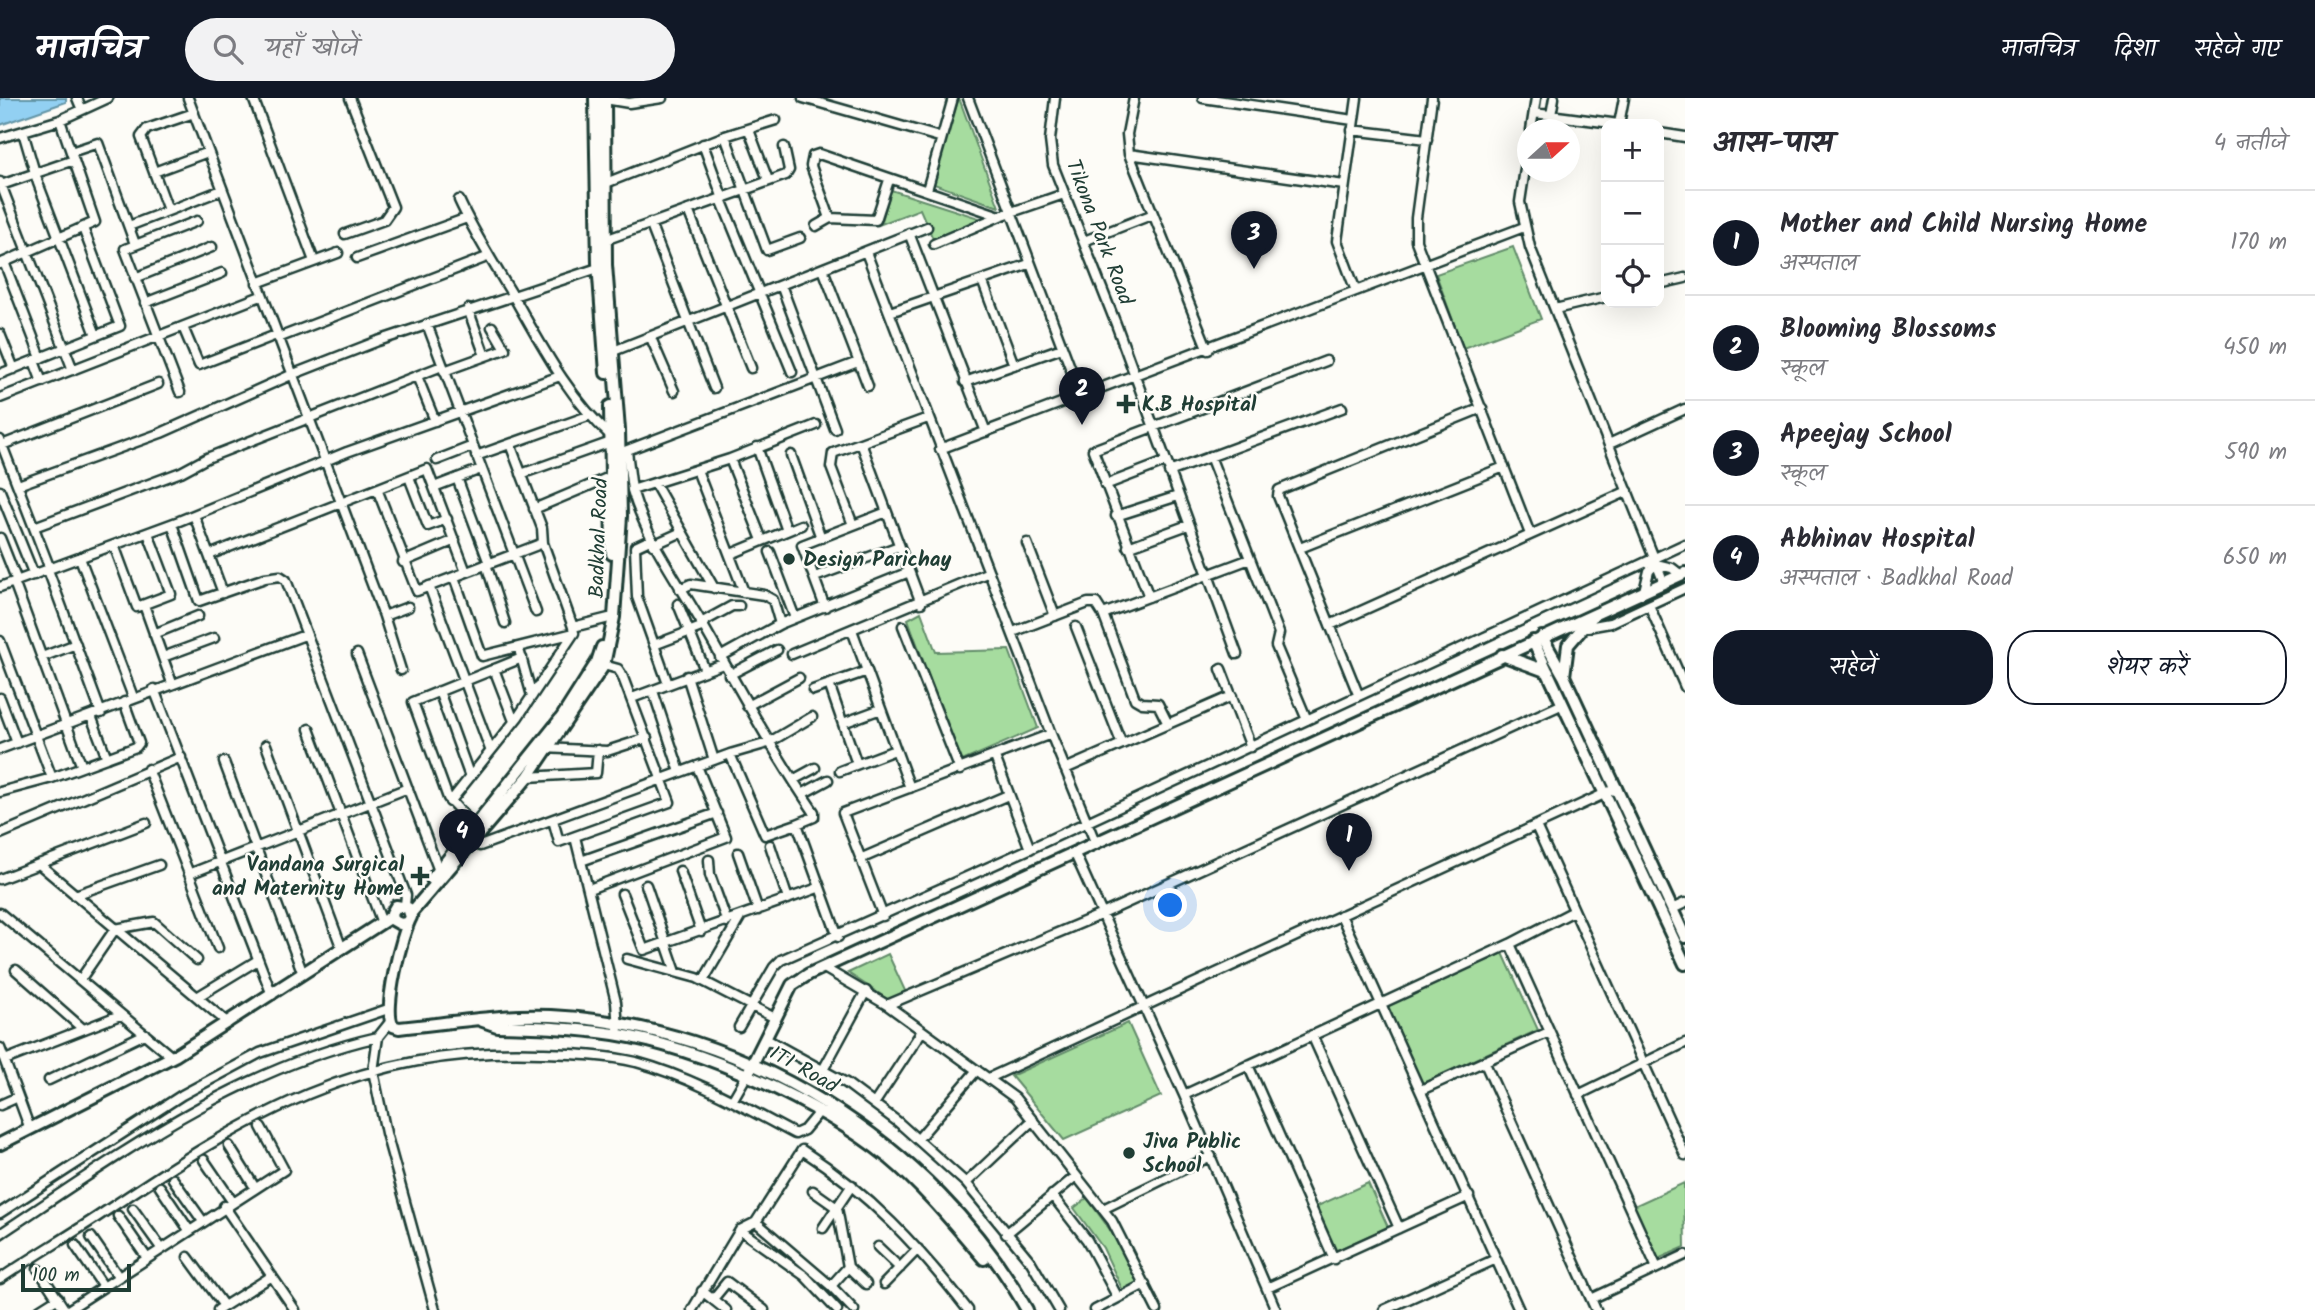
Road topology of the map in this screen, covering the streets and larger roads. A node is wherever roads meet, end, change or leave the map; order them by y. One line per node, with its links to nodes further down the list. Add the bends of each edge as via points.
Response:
1 (78, 98): 19 (street)
2 (108, 98): 19 (street)
3 (188, 98): 20 (street)
4 (253, 98): 82 (street)
5 (350, 98): 69 (street, via 393,207 384,220)
6 (602, 98): 7 (street, via 629,103); 45 (street, Badkhal Road); 86 (street, Badkhal Road)
7 (662, 98)
8 (803, 98): 31 (street)
9 (953, 98): 31 (street)
10 (968, 98): 56 (street)
11 (1055, 98): 51 (street, Tikona Park Road, via 1050,146)
12 (1134, 98): 38 (street, via 1127,134)
13 (1203, 98): 26 (street)
14 (1357, 98): 26 (street)
15 (1433, 98): 34 (street)
16 (1536, 98): 21 (street)
17 (1554, 98): 22 (street)
18 (1624, 98): 22 (street, via 1619,124)
19 (82, 110): 24 (street)
20 (194, 113): 37 (street); 40 (street, via 143,132)
21 (1534, 113): 22 (street); 23 (street)
22 (1550, 115)
23 (1533, 119)
24 (60, 120): 28 (street); 39 (street)
25 (776, 120): 27 (street)
26 (1353, 125): 34 (street); 47 (street)
27 (750, 130): 30 (street); 42 (street)
28 (23, 132): 33 (street); 41 (street)
29 (1664, 134): 32 (street)
30 (725, 136): 35 (street); 49 (street)
31 (939, 137): 50 (street)
32 (1685, 137)
33 (0, 138)
34 (1427, 139): 85 (street, via 1415,232)
35 (703, 144): 45 (street); 52 (street)
36 (784, 147): 42 (street, via 789,170)
37 (208, 152): 40 (street); 48 (street)
38 (1129, 154): 47 (street); 57 (street)
39 (73, 156): 41 (street); 63 (street, via 98,143); 67 (street, via 95,217 92,225)
40 (154, 172): 54 (street)
41 (36, 174): 46 (street); 70 (street)
42 (768, 180): 49 (street)
43 (889, 180): 50 (street); 60 (street, via 876,220); 60 (street, via 822,155 813,156 811,166)
44 (1523, 182): 66 (street)
45 (606, 183): 72 (street, Badkhal Road)
46 (1, 184): 79 (street)
47 (1344, 185): 95 (street, via 1337,241)
48 (222, 190): 54 (street); 92 (street)
49 (745, 190): 52 (street); 71 (street, via 767,250)
50 (927, 190): 58 (street)
51 (1064, 194): 56 (street); 73 (street, Tikona Park Road)
52 (722, 199): 55 (street); 96 (street)
53 (459, 200): 59 (street)
54 (168, 210): 63 (street)
55 (688, 210): 62 (street); 102 (street)
56 (1011, 212): 58 (street); 84 (street)
57 (1151, 215): 73 (street); 117 (street)
58 (1000, 216): 75 (street)
59 (467, 218): 80 (street); 81 (street)
60 (830, 218): 64 (street)
61 (197, 221): 74 (street)
62 (650, 223): 72 (street); 106 (street)
63 (129, 226): 74 (street)
64 (816, 226)
65 (927, 227): 68 (street)
66 (1524, 227): 85 (street); 104 (street)
67 (83, 228): 70 (street); 111 (street, via 120,326)
68 (909, 233): 77 (street); 99 (street)
69 (345, 234)
70 (61, 237): 79 (street); 111 (street)
71 (800, 238)
72 (606, 240): 118 (street, Badkhal Road)
73 (1084, 241): 133 (street, Tikona Park Road)
74 (135, 244): 89 (street, via 125,249)
75 (934, 244)
76 (212, 247): 89 (street)
77 (866, 252): 87 (street); 105 (street)
78 (338, 253): 82 (street)
79 (26, 254): 83 (street); 115 (street)
80 (487, 257): 97 (street); 113 (street)
81 (357, 258)
82 (314, 261): 92 (street)
83 (2, 263): 120 (street)
84 (1029, 264): 91 (street); 116 (street)
85 (1427, 264): 95 (street); 145 (street)
86 (598, 268): 97 (street); 118 (street, Badkhal Road)
87 (823, 269): 94 (street); 122 (street)
88 (222, 273): 101 (street)
89 (135, 278): 101 (street)
90 (1685, 278): 93 (street)
91 (982, 281): 99 (street); 123 (street)
92 (257, 283): 98 (street)
93 (1664, 283)
94 (781, 285): 96 (street); 134 (street)
95 (1356, 291): 117 (street)
96 (759, 293): 102 (street); 128 (street)
97 (512, 294): 103 (street); 132 (street)
98 (261, 296): 108 (street); 113 (street)
99 (932, 296): 105 (street); 136 (street)
100 (1601, 298): 104 (street)
101 (145, 303): 112 (street)
102 (727, 306): 106 (street); 125 (street)
103 (467, 309): 107 (street); 119 (street)
104 (1555, 309): 160 (street)
105 (890, 312): 150 (street)
106 (689, 323): 114 (street); 139 (street)
107 (427, 324): 124 (street); 130 (street)
108 (184, 327): 112 (street); 113 (street, via 199,365)
109 (492, 327): 119 (street, via 505,349)
110 (0, 334): 126 (street)
111 (96, 335): 115 (street)
112 (159, 337): 127 (street); 141 (street)
113 (277, 337): 130 (street)
114 (651, 338): 118 (street); 140 (street)
115 (65, 348): 120 (street); 127 (street)
116 (1062, 348): 123 (street); 142 (street)
117 (1208, 350): 133 (street)
118 (608, 353): 156 (street, Badkhal Road); 164 (street, Badkhal Road)
119 (485, 356): 124 (street)
120 (38, 360): 126 (street); 135 (street)
121 (1326, 361): 153 (street)
122 (858, 362): 134 (street); 138 (street)
123 (1014, 365): 136 (street)
124 (443, 368): 131 (street); 147 (street)
125 (751, 368)
126 (14, 369): 129 (street)
127 (73, 370): 135 (street)
128 (792, 372)
129 (0, 374)
130 (291, 375): 149 (street); 183 (street, via 161,433)
131 (417, 376): 149 (street); 151 (street)
132 (560, 376): 147 (street); 148 (street)
133 (1134, 377): 142 (street); 153 (street, Tikona Park Road)
134 (817, 378): 154 (street); 164 (street)
135 (42, 382): 143 (street)
136 (965, 382): 155 (street)
137 (158, 384): 157 (street)
138 (868, 386)
139 (714, 388)
140 (674, 391)
141 (180, 392)
142 (1081, 396): 155 (street)
143 (0, 398)
144 (1342, 408): 167 (street)
145 (1482, 408): 173 (street); 217 (street, via 1281,487 1278,496)
146 (1685, 409): 160 (street)
147 (460, 412): 151 (street); 161 (street)
148 (588, 416): 156 (street); 159 (street)
149 (308, 418): 170 (street); 201 (street)
150 (928, 418): 158 (street); 163 (street)
151 (435, 421): 170 (street)
152 (816, 425): 162 (street)
153 (1153, 428): 171 (street, Tikona Park Road); 184 (street, via 1093,450)
154 (835, 429)
155 (986, 432): 163 (street)
156 (611, 439): 164 (street, Badkhal Road); 178 (street)
157 (1, 443): 172 (street)
158 (861, 443): 193 (street); 200 (street, via 830,457)
159 (510, 444): 165 (street); 178 (street)
160 (1609, 444): 189 (street)
161 (473, 446): 165 (street); 169 (street)
162 (757, 447): 168 (street); 202 (street)
163 (940, 449): 230 (street)
164 (619, 453): 179 (street, Badkhal Road); 187 (street); 290 (street, Badkhal Road, via 621,516 614,617)
165 (476, 456): 174 (street)
166 (791, 456): 207 (street)
167 (1210, 456): 177 (street); 223 (street)
168 (730, 459): 175 (street); 209 (street)
169 (437, 460)
170 (325, 461): 191 (street); 194 (street)
171 (1166, 462): 177 (street, Tikona Park Road); 184 (street)
172 (11, 467): 176 (street); 183 (street)
173 (1504, 467): 205 (street); 217 (street)
174 (481, 468): 181 (street); 219 (street)
175 (697, 470): 182 (street); 220 (street)
176 (0, 471)
177 (1169, 472): 190 (street, Tikona Park Road)
178 (521, 474): 192 (street)
179 (612, 476): 192 (street); 260 (street, Badkhal Road)
180 (409, 477): 185 (street, via 427,469); 186 (street); 196 (street, via 428,526)
181 (457, 478): 185 (street); 226 (street)
182 (655, 484): 187 (street); 203 (street)
183 (18, 485): 201 (street)
184 (1104, 485): 195 (street)
185 (434, 487): 196 (street)
186 (377, 489): 191 (street); 225 (street)
187 (632, 490): 211 (street)
188 (0, 491): 232 (street)
189 (1628, 491): 205 (street); 224 (street)
190 (1178, 496): 195 (street); 199 (street, Tikona Park Road)
191 (341, 504): 221 (street); 258 (street)
192 (534, 509): 210 (street, via 544,534)
193 (887, 512): 200 (street); 215 (street)
194 (194, 515): 197 (street); 221 (street)
195 (1116, 516): 216 (street)
196 (447, 519): 208 (street)
197 (172, 524): 204 (street); 245 (street, via 199,601)
198 (801, 525): 202 (street)
199 (1188, 525): 216 (street); 233 (street, Tikona Park Road)
200 (853, 526): 207 (street)
201 (34, 527): 227 (street)
202 (787, 531): 209 (street)
203 (682, 532): 211 (street); 240 (street)
204 (148, 533): 214 (street); 249 (street, via 171,594)
205 (1530, 534): 265 (street)
206 (0, 538): 236 (street)
207 (821, 538): 235 (street, via 802,545)
208 (455, 540): 225 (street); 228 (street)
209 (762, 540): 220 (street)
210 (542, 543): 219 (street); 269 (street)
211 (652, 543): 242 (street); 279 (street, via 635,547 637,597)
212 (1027, 543): 259 (street)
213 (1685, 544): 224 (street)
214 (114, 545): 222 (street); 249 (street, via 137,607)
215 (899, 546): 229 (street); 235 (street)
216 (1128, 547): 246 (street)
217 (1300, 548): 265 (street)
218 (770, 552): 261 (street)
219 (514, 553): 226 (street); 254 (street)
220 (732, 554): 244 (street)
221 (209, 555): 245 (street)
222 (80, 558): 227 (street); 313 (street)
223 (1250, 559): 233 (street); 323 (street, via 1279,633 1276,646)
224 (1655, 561): 231 (street); 237 (street); 243 (street); 310 (street)
225 (403, 562): 238 (street, via 417,591)
226 (487, 564): 228 (street); 262 (street)
227 (49, 569): 232 (street); 278 (street)
228 (466, 572): 234 (street)
229 (909, 572): 247 (street); 253 (street)
230 (989, 572): 247 (street); 272 (street)
231 (1683, 574): 237 (street)
232 (34, 575): 236 (street)
233 (1207, 575): 246 (street); 284 (street, Tikona Park Road)
234 (454, 577): 238 (street); 280 (street, via 482,656)
235 (815, 577): 253 (street)
236 (16, 581): 239 (street); 286 (street)
237 (1664, 583): 243 (street)
238 (429, 586): 301 (street)
239 (0, 587)
240 (714, 588): 242 (street, via 691,584); 244 (street)
241 (1685, 588): 250 (street)
242 (680, 590): 263 (street)
243 (1644, 591): 255 (street)
244 (744, 592): 264 (street, via 771,597)
245 (223, 593): 274 (street, via 265,578 284,577)
246 (1149, 597): 256 (street)
247 (921, 603): 270 (street)
248 (678, 604): 271 (street)
249 (144, 605): 273 (street)
250 (1649, 605): 268 (street, via 1604,625); 305 (street)
251 (739, 606): 263 (street)
252 (408, 607): 258 (street)
253 (825, 607): 261 (street)
254 (536, 612)
255 (1596, 612): 268 (street); 276 (street)
256 (1103, 614): 259 (street, via 1092,602); 325 (street, via 1135,699 1158,704)
257 (198, 616): 273 (street)
258 (384, 616): 293 (street)
259 (1055, 616): 272 (street)
260 (608, 618): 269 (street); 290 (street, Badkhal Road)
261 (795, 618): 264 (street)
262 (505, 623)
263 (703, 624): 271 (street); 289 (street)
264 (780, 624): 289 (street)
265 (1330, 625): 310 (street)
266 (903, 626): 354 (street)
267 (1076, 627): 332 (street)
268 (1582, 628): 299 (street, via 1569,645)
269 (574, 630): 280 (street); 311 (street)
270 (852, 630): 283 (street); 295 (street)
271 (689, 632): 279 (street); 294 (street)
272 (1013, 632): 329 (street)
273 (154, 634): 287 (street)
274 (305, 635): 302 (street); 370 (street)
275 (214, 638): 287 (street)
276 (1538, 639): 285 (street); 296 (street); 299 (street)
277 (0, 641): 330 (street)
278 (76, 644): 286 (street); 320 (street)
279 (653, 645): 303 (street)
280 (518, 647): 288 (street)
281 (777, 650): 297 (street)
282 (357, 654): 363 (street)
283 (792, 654)
284 (1237, 654)
285 (1502, 655): 296 (street); 384 (street)
286 (42, 657): 326 (street)
287 (163, 657): 302 (street)
288 (522, 658): 291 (street); 311 (street)
289 (721, 661): 294 (street); 297 (street)
290 (601, 664): 315 (street, via 618,669); 337 (street, Badkhal Road)
291 (494, 669): 301 (street); 324 (street)
292 (1220, 669): 312 (street)
293 (401, 670)
294 (705, 670): 298 (street)
295 (867, 671): 304 (street); 319 (street)
296 (1548, 672): 317 (street)
297 (729, 675): 318 (street)
298 (687, 676): 303 (street); 346 (street)
299 (1564, 676): 365 (street)
300 (799, 678): 318 (street)
301 (465, 681): 308 (street); 339 (street)
302 (172, 682): 306 (street)
303 (668, 684): 309 (street)
304 (829, 684): 307 (street); 327 (street)
305 (1685, 687)
306 (154, 689): 313 (street); 343 (street)
307 (813, 690)
308 (439, 691): 357 (street); 369 (street, via 412,702)
309 (653, 691): 315 (street); 356 (street)
310 (1358, 694): 323 (street)
311 (532, 696): 324 (street)
312 (1232, 696): 325 (street); 336 (street)
313 (133, 697): 316 (street)
314 (0, 698): 333 (street)
315 (632, 698): 331 (street)
316 (124, 702): 320 (street); 345 (street, via 139,743)
317 (1563, 704): 365 (street); 412 (street)
318 (747, 706): 334 (street)
319 (881, 709): 327 (street); 341 (street)
320 (101, 713): 321 (street)
321 (91, 716): 326 (street); 345 (street)
322 (812, 717): 334 (street)
323 (1307, 720): 336 (street)
324 (514, 721): 339 (street)
325 (1167, 722): 332 (street)
326 (66, 723): 330 (street); 350 (street)
327 (843, 723): 348 (street)
328 (309, 729): 372 (street)
329 (1051, 734): 344 (street); 353 (street)
330 (34, 736): 333 (street); 359 (street)
331 (647, 738): 340 (street); 361 (street)
332 (1121, 742): 353 (street)
333 (17, 743): 338 (street)
334 (768, 743): 342 (street); 362 (street)
335 (266, 745): 379 (street)
336 (1251, 747): 374 (street)
337 (543, 748): 340 (street); 358 (street, Badkhal Road); 377 (street, Badkhal Road)
338 (0, 749)
339 (491, 749): 357 (street)
340 (598, 750): 358 (street, via 596,773)
341 (895, 750): 348 (street); 364 (street)
342 (730, 754): 346 (street); 376 (street, via 765,835)
343 (181, 757): 352 (street); 394 (street)
344 (995, 757): 354 (street); 368 (street)
345 (107, 758): 350 (street)
346 (714, 760): 349 (street)
347 (224, 762): 387 (street)
348 (857, 764): 355 (street)
349 (697, 766): 356 (street); 371 (street)
350 (82, 767): 359 (street)
351 (815, 768): 362 (street)
352 (148, 769): 380 (street); 399 (street)
353 (1065, 769): 374 (street)
354 (960, 770): 364 (street)
355 (840, 771)
356 (680, 772): 361 (street)
357 (470, 777): 369 (street)
358 (528, 777): 383 (street, Badkhal Road)
359 (52, 778): 366 (street)
360 (828, 779): 367 (street)
361 (661, 780): 373 (street); 381 (street, via 670,802)
362 (793, 780): 367 (street)
363 (408, 788): 370 (street); 397 (street)
364 (910, 788): 391 (street, via 843,813)
365 (1612, 791): 378 (street); 408 (street); 433 (street)
366 (0, 792)
367 (802, 794): 376 (street, via 815,814)
368 (1008, 795): 388 (street); 391 (street)
369 (450, 802): 377 (street)
370 (371, 803): 372 (street); 411 (street, via 406,895)
371 (717, 813): 382 (street); 393 (street)
372 (341, 814): 379 (street); 419 (street)
373 (553, 820): 381 (street, via 559,842); 383 (street, via 480,846)
374 (1087, 822): 384 (street); 388 (street)
375 (146, 823): 395 (street)
376 (797, 824): 402 (street)
377 (474, 826): 383 (street, Badkhal Road)
378 (1536, 826): 410 (street); 413 (street)
379 (300, 832): 387 (street); 427 (street)
380 (0, 834)
381 (575, 836): 393 (street)
382 (726, 837): 386 (street); 403 (street)
383 (467, 842): 397 (street, Badkhal Road); 411 (street, Badkhal Road)
384 (1096, 844): 390 (street)
385 (771, 845): 406 (street)
386 (730, 846)
387 (257, 849): 394 (street); 437 (street)
388 (1030, 849): 417 (street)
389 (738, 853): 409 (street)
390 (1075, 855): 412 (street); 434 (street)
391 (860, 859): 417 (street)
392 (709, 860): 418 (street)
393 (582, 861): 403 (street)
394 (221, 863): 399 (street); 431 (street)
395 (39, 864): 400 (street); 405 (street)
396 (159, 865): 405 (street)
397 (439, 870): 411 (street, Badkhal Road)
398 (680, 871): 421 (street)
399 (189, 874): 426 (street)
400 (0, 879)
401 (646, 885): 424 (street)
402 (818, 888): 406 (street); 422 (street)
403 (589, 889): 453 (street)
404 (622, 894): 428 (street)
405 (75, 895): 420 (street)
406 (788, 899): 409 (street)
407 (1685, 903): 408 (street)
408 (1672, 909): 423 (street)
409 (758, 910): 416 (street)
410 (1574, 911): 425 (street); 465 (street)
411 (408, 912): 415 (street, via 397,906); 415 (street, via 396,923); 447 (street)
412 (1100, 915): 445 (street); 446 (street)
413 (1341, 915): 443 (street); 446 (street)
414 (1, 916): 438 (street)
415 (392, 916): 419 (street)
416 (741, 916): 418 (street); 439 (street)
417 (883, 916): 422 (street)
418 (727, 922): 421 (street)
419 (382, 923): 427 (street)
420 (115, 929): 430 (street, via 154,922); 438 (street); 442 (street)
421 (701, 931): 424 (street)
422 (838, 937): 444 (street, via 782,960)
423 (1685, 937)
424 (667, 942): 428 (street); 436 (street)
425 (1510, 944): 443 (street); 456 (street)
426 (218, 947)
427 (342, 948): 437 (street)
428 (644, 950): 432 (street)
429 (626, 959): 432 (street)
430 (197, 960)
431 (258, 960): 441 (street); 442 (street)
432 (648, 963): 436 (street)
433 (1685, 964)
434 (824, 968): 440 (street); 449 (street, via 792,985)
435 (16, 970): 454 (street)
436 (676, 972): 439 (street)
437 (303, 974): 441 (street)
438 (80, 980): 448 (street)
439 (703, 981): 444 (street)
440 (866, 991): 445 (street); 469 (street)
441 (272, 995): 450 (street)
442 (197, 997): 450 (street)
443 (1381, 1003): 458 (street); 475 (street)
444 (751, 1005): 449 (street); 452 (street)
445 (887, 1005): 455 (street)
446 (1144, 1008): 473 (street); 476 (street)
447 (388, 1009): 451 (street); 505 (street, via 260,1053 182,1095)
448 (120, 1015): 454 (street); 457 (street)
449 (775, 1018): 460 (street)
450 (228, 1023): 463 (street)
451 (394, 1025): 453 (street, ITI Road, via 553,1016); 459 (street)
452 (739, 1027)
453 (618, 1028): 467 (street, ITI Road); 472 (street, ITI Road)
454 (83, 1030): 466 (street)
455 (922, 1031): 470 (street); 480 (street)
456 (1549, 1032): 464 (street); 477 (street)
457 (145, 1034): 463 (street); 474 (street)
458 (1312, 1035): 468 (street); 509 (street)
459 (377, 1037): 471 (street); 513 (street, via 323,1051 239,1085)
460 (766, 1039): 467 (street); 469 (street)
461 (1685, 1043): 465 (street)
462 (0, 1048): 466 (street)
463 (172, 1057): 485 (street)
464 (1485, 1061): 475 (street); 543 (street)
465 (1644, 1063): 477 (street); 489 (street)
466 (4, 1064): 478 (street)
467 (755, 1064): 472 (street); 556 (street, ITI Road, via 829,1103 928,1183 1000,1269)
468 (1248, 1065): 476 (street); 523 (street)
469 (823, 1070): 480 (street)
470 (977, 1070): 473 (street); 486 (street)
471 (373, 1071): 479 (street, via 443,1055 557,1053 634,1062); 531 (street, via 315,1090 215,1139); 549 (street)
472 (747, 1075): 479 (street); 482 (street, ITI Road)
473 (989, 1078): 483 (street)
474 (48, 1080)
475 (1421, 1090): 500 (street)
476 (1184, 1094): 490 (street)
477 (1578, 1095): 527 (street)
478 (18, 1097): 481 (street); 485 (street)
479 (732, 1101): 482 (street, via 795,1134)
480 (874, 1104): 486 (street)
481 (0, 1105)
482 (819, 1112): 555 (street, ITI Road, via 890,1159 939,1206 996,1273)
483 (1033, 1120): 492 (street); 494 (street)
484 (261, 1127): 496 (street, via 284,1170)
485 (30, 1129): 487 (street)
486 (918, 1139): 494 (street)
487 (0, 1144)
488 (229, 1146): 496 (street)
489 (1685, 1155)
490 (1211, 1156): 504 (street); 537 (street)
491 (204, 1160): 501 (street)
492 (1076, 1176): 499 (street); 504 (street)
493 (173, 1179): 507 (street)
494 (966, 1183): 514 (street)
495 (852, 1185): 502 (street); 508 (street, via 802,1150); 519 (street)
496 (254, 1186): 501 (street)
497 (160, 1187): 511 (street)
498 (813, 1191): 502 (street)
499 (1052, 1195): 514 (street); 541 (street, via 1087,1240)
500 (1469, 1196): 509 (street); 524 (street)
501 (228, 1203): 507 (street); 530 (street)
502 (837, 1208): 510 (street); 525 (street)
503 (133, 1209): 518 (street)
504 (1103, 1209): 534 (street)
505 (0, 1213)
506 (118, 1216): 522 (street)
507 (202, 1220): 511 (street)
508 (756, 1222): 512 (street); 536 (street)
509 (1399, 1227): 523 (street)
510 (823, 1228)
511 (189, 1230): 518 (street)
512 (740, 1230): 538 (street); 545 (street, via 805,1276)
513 (0, 1234)
514 (1006, 1234): 557 (street, via 1031,1262)
515 (91, 1237): 529 (street)
516 (75, 1245): 535 (street)
517 (878, 1247): 526 (street)
518 (161, 1248): 522 (street)
519 (918, 1249): 526 (street); 554 (street)
520 (1685, 1255): 527 (street)
521 (188, 1257): 544 (street)
522 (147, 1258): 529 (street)
523 (1334, 1259): 537 (street)
524 (1496, 1259): 561 (street); 562 (street)
525 (848, 1267): 532 (street); 536 (street)
526 (900, 1268): 533 (street)
527 (1657, 1268): 543 (street)
528 (38, 1269): 540 (street)
529 (118, 1276): 535 (street)
530 (272, 1276): 544 (street); 548 (street)
531 (0, 1279)
532 (866, 1284)
533 (884, 1284)
534 (1145, 1284): 541 (street); 559 (street)
535 (103, 1286): 547 (street)
536 (831, 1286): 539 (street)
537 (1267, 1288): 560 (street)
538 (702, 1291): 542 (street); 550 (street)
539 (840, 1296): 545 (street); 553 (street)
540 (58, 1298): 546 (street); 547 (street)
541 (1118, 1298): 558 (street)
542 (713, 1299): 551 (street); 552 (street, via 727,1282)
543 (1591, 1299): 563 (street)
544 (221, 1308)
545 (832, 1308)
546 (39, 1310)
547 (67, 1310)
548 (295, 1310)
549 (435, 1310)
550 (692, 1310)
551 (726, 1310)
552 (764, 1310)
553 (853, 1310)
554 (968, 1310)
555 (1020, 1310)
556 (1027, 1310)
557 (1059, 1310)
558 (1095, 1310)
559 (1157, 1310)
560 (1276, 1310)
561 (1384, 1310)
562 (1519, 1310)
563 (1596, 1310)

